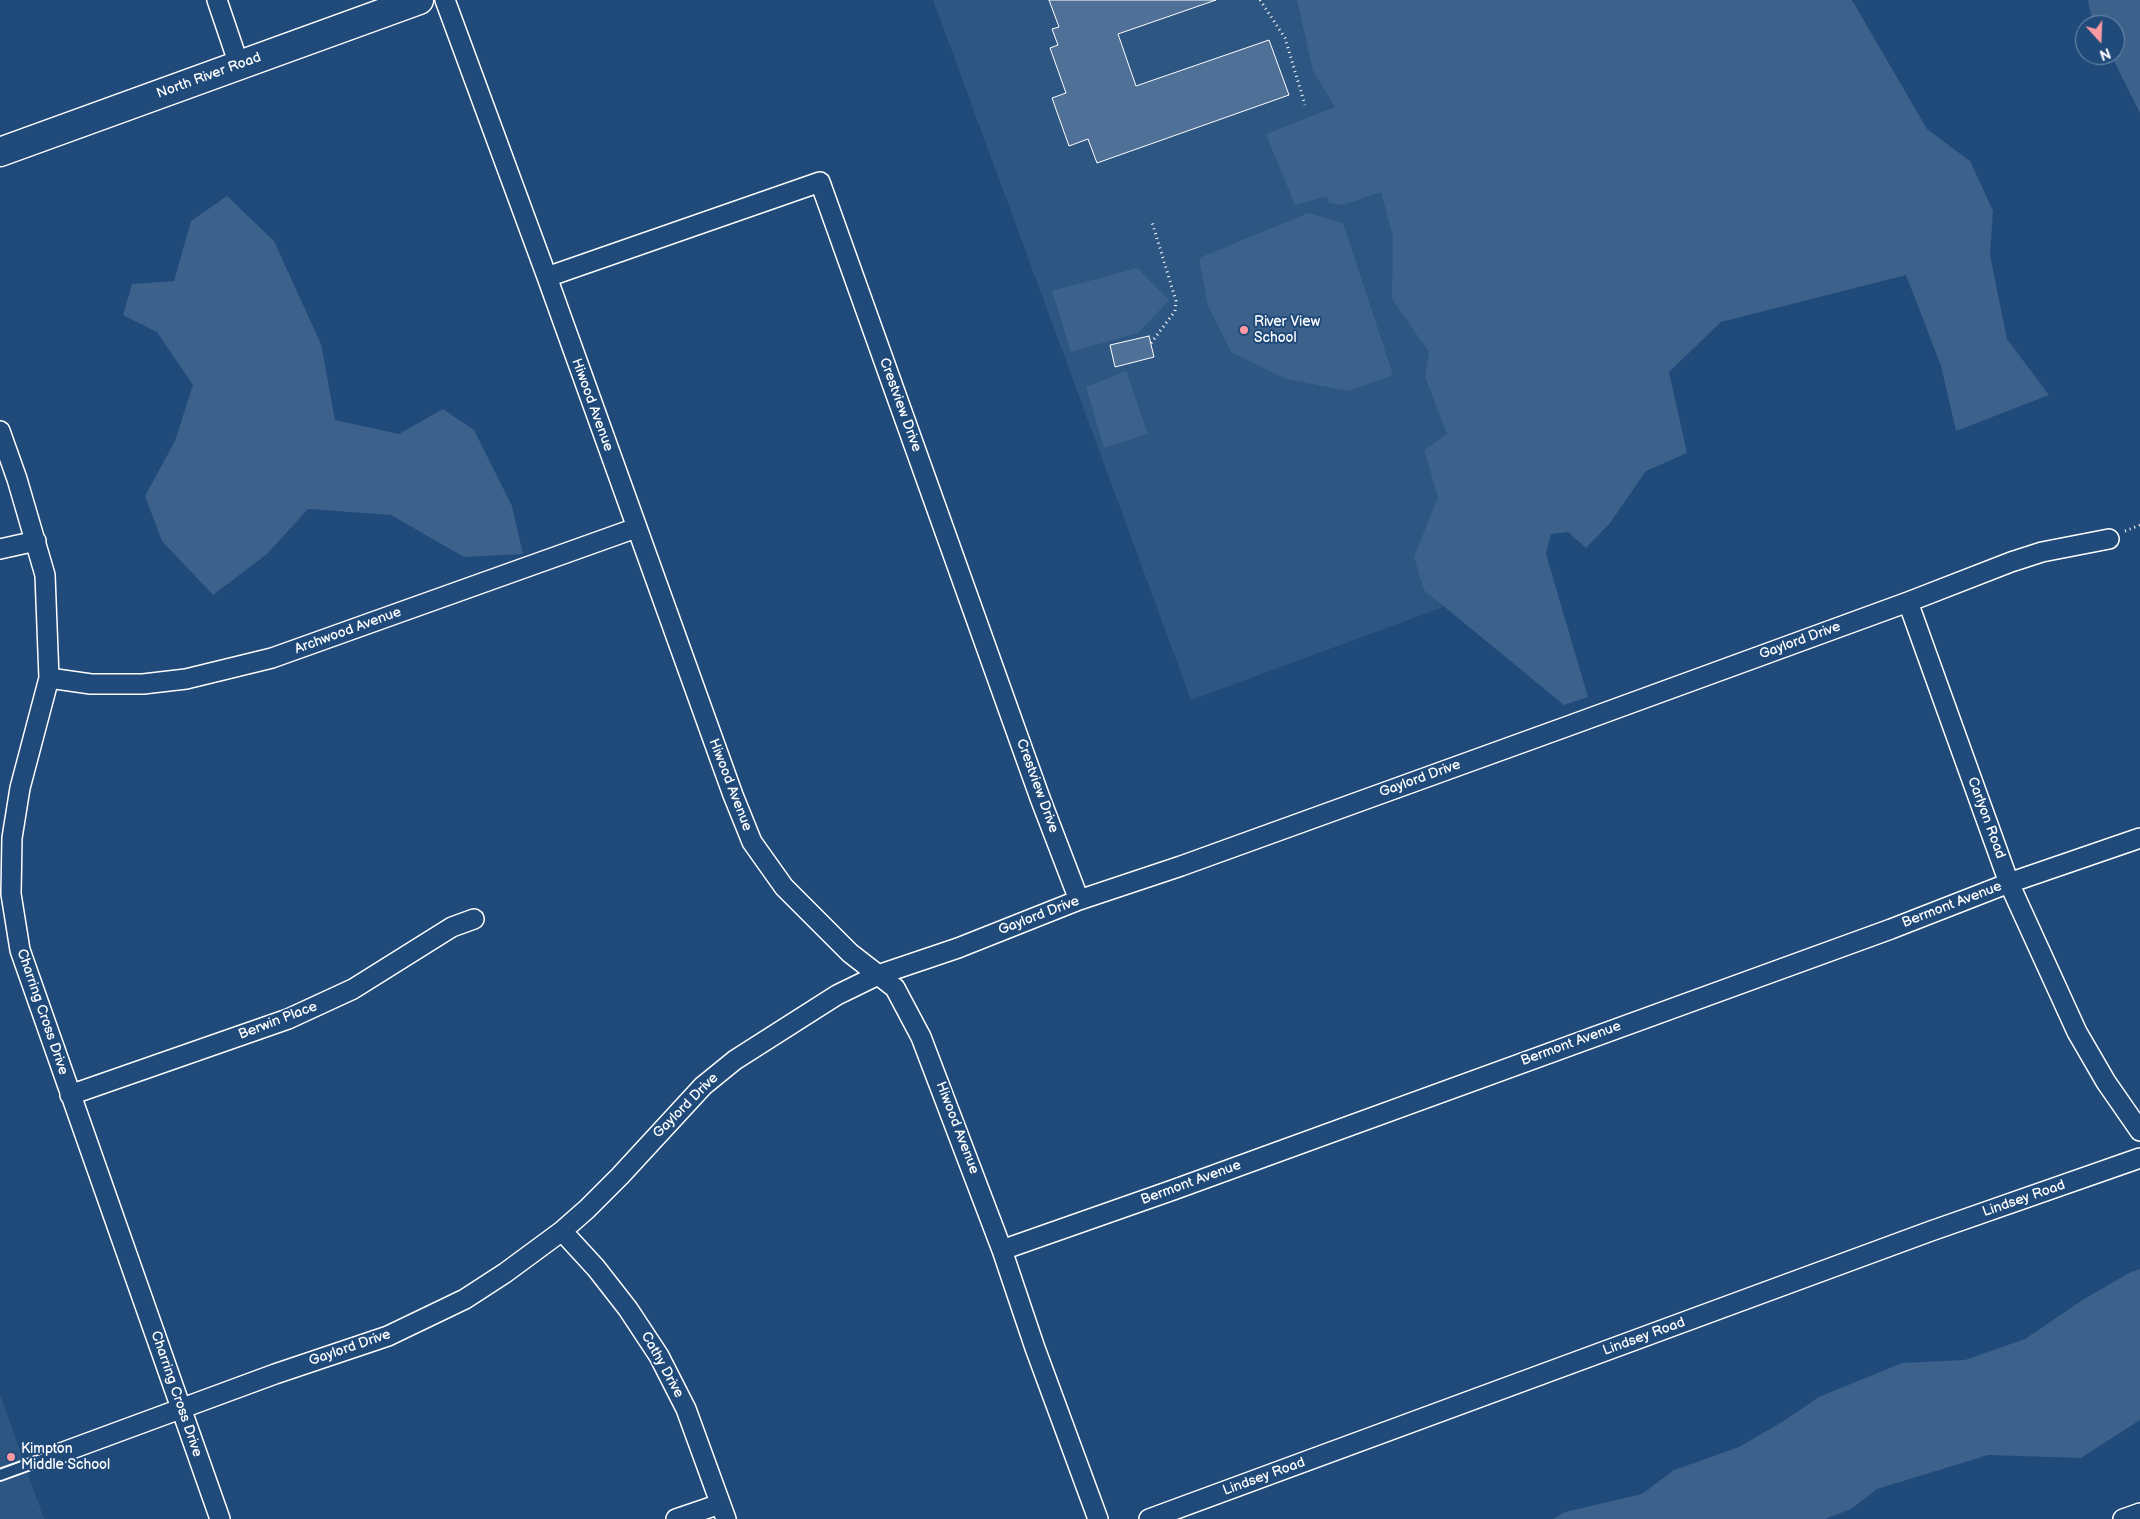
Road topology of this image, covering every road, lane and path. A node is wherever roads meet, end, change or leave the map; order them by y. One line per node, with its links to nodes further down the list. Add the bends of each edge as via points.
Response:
1 (217, 0): 5 (street)
2 (419, 0): 5 (street, North River Road)
3 (444, 0): 9 (street, Hiwood Avenue)
4 (1260, 0): 6 (path, via 1285,38)
5 (239, 65): 7 (street, North River Road)
6 (1305, 104)
7 (0, 152)
8 (1152, 222): 10 (path, via 1176,300 1175,311)
9 (547, 277): 12 (street, Hiwood Avenue); 20 (street, Crestview Drive, via 820,182)
10 (1151, 343)
11 (0, 430): 14 (street, Charring Cross Drive)
12 (636, 528): 17 (street, Archwood Avenue, via 272,658 186,679 143,684 91,684); 22 (street, Hiwood Avenue, via 752,842 784,887 850,953)
13 (2109, 539): 16 (street, Gaylord Drive, via 2042,552)
14 (36, 541): 15 (street); 17 (street, Charring Cross Drive, via 45,575)
15 (0, 549)
16 (1908, 602): 19 (street, Carlyon Road); 20 (street, Gaylord Drive, via 1181,866)
17 (50, 678): 23 (street, Charring Cross Drive, via 20,788 12,838 11,894 20,950)
18 (2140, 838): 19 (street, Bermont Avenue)
19 (2009, 884): 24 (street, Carlyon Road, via 2077,1032 2106,1082); 27 (street, Bermont Avenue)
20 (1079, 900): 22 (street, Gaylord Drive, via 958,948)
21 (474, 919): 23 (street, Berwin Place, via 452,927 353,989 288,1019)
22 (878, 975): 26 (street, Gaylord Drive, via 837,995 734,1060 703,1086 620,1176); 27 (street, Hiwood Avenue, via 895,988 921,1037)
23 (70, 1095): 28 (street, Charring Cross Drive)
24 (2140, 1130)
25 (2140, 1158): 36 (street, Lindsey Road)
26 (562, 1231): 28 (street, Gaylord Drive, via 465,1299 388,1336); 31 (street, Cathy Drive, via 628,1309 659,1356 686,1409)
27 (1002, 1250): 35 (street, Hiwood Avenue)
28 (182, 1410): 29 (street, Gaylord Drive); 33 (street, Charring Cross Drive)
29 (58, 1454): 30 (lane)
30 (0, 1475)
31 (723, 1512): 34 (street)
32 (2140, 1513): 37 (street)
33 (220, 1519)
34 (676, 1519)
35 (1098, 1519)
36 (1149, 1519)
37 (2123, 1519)

